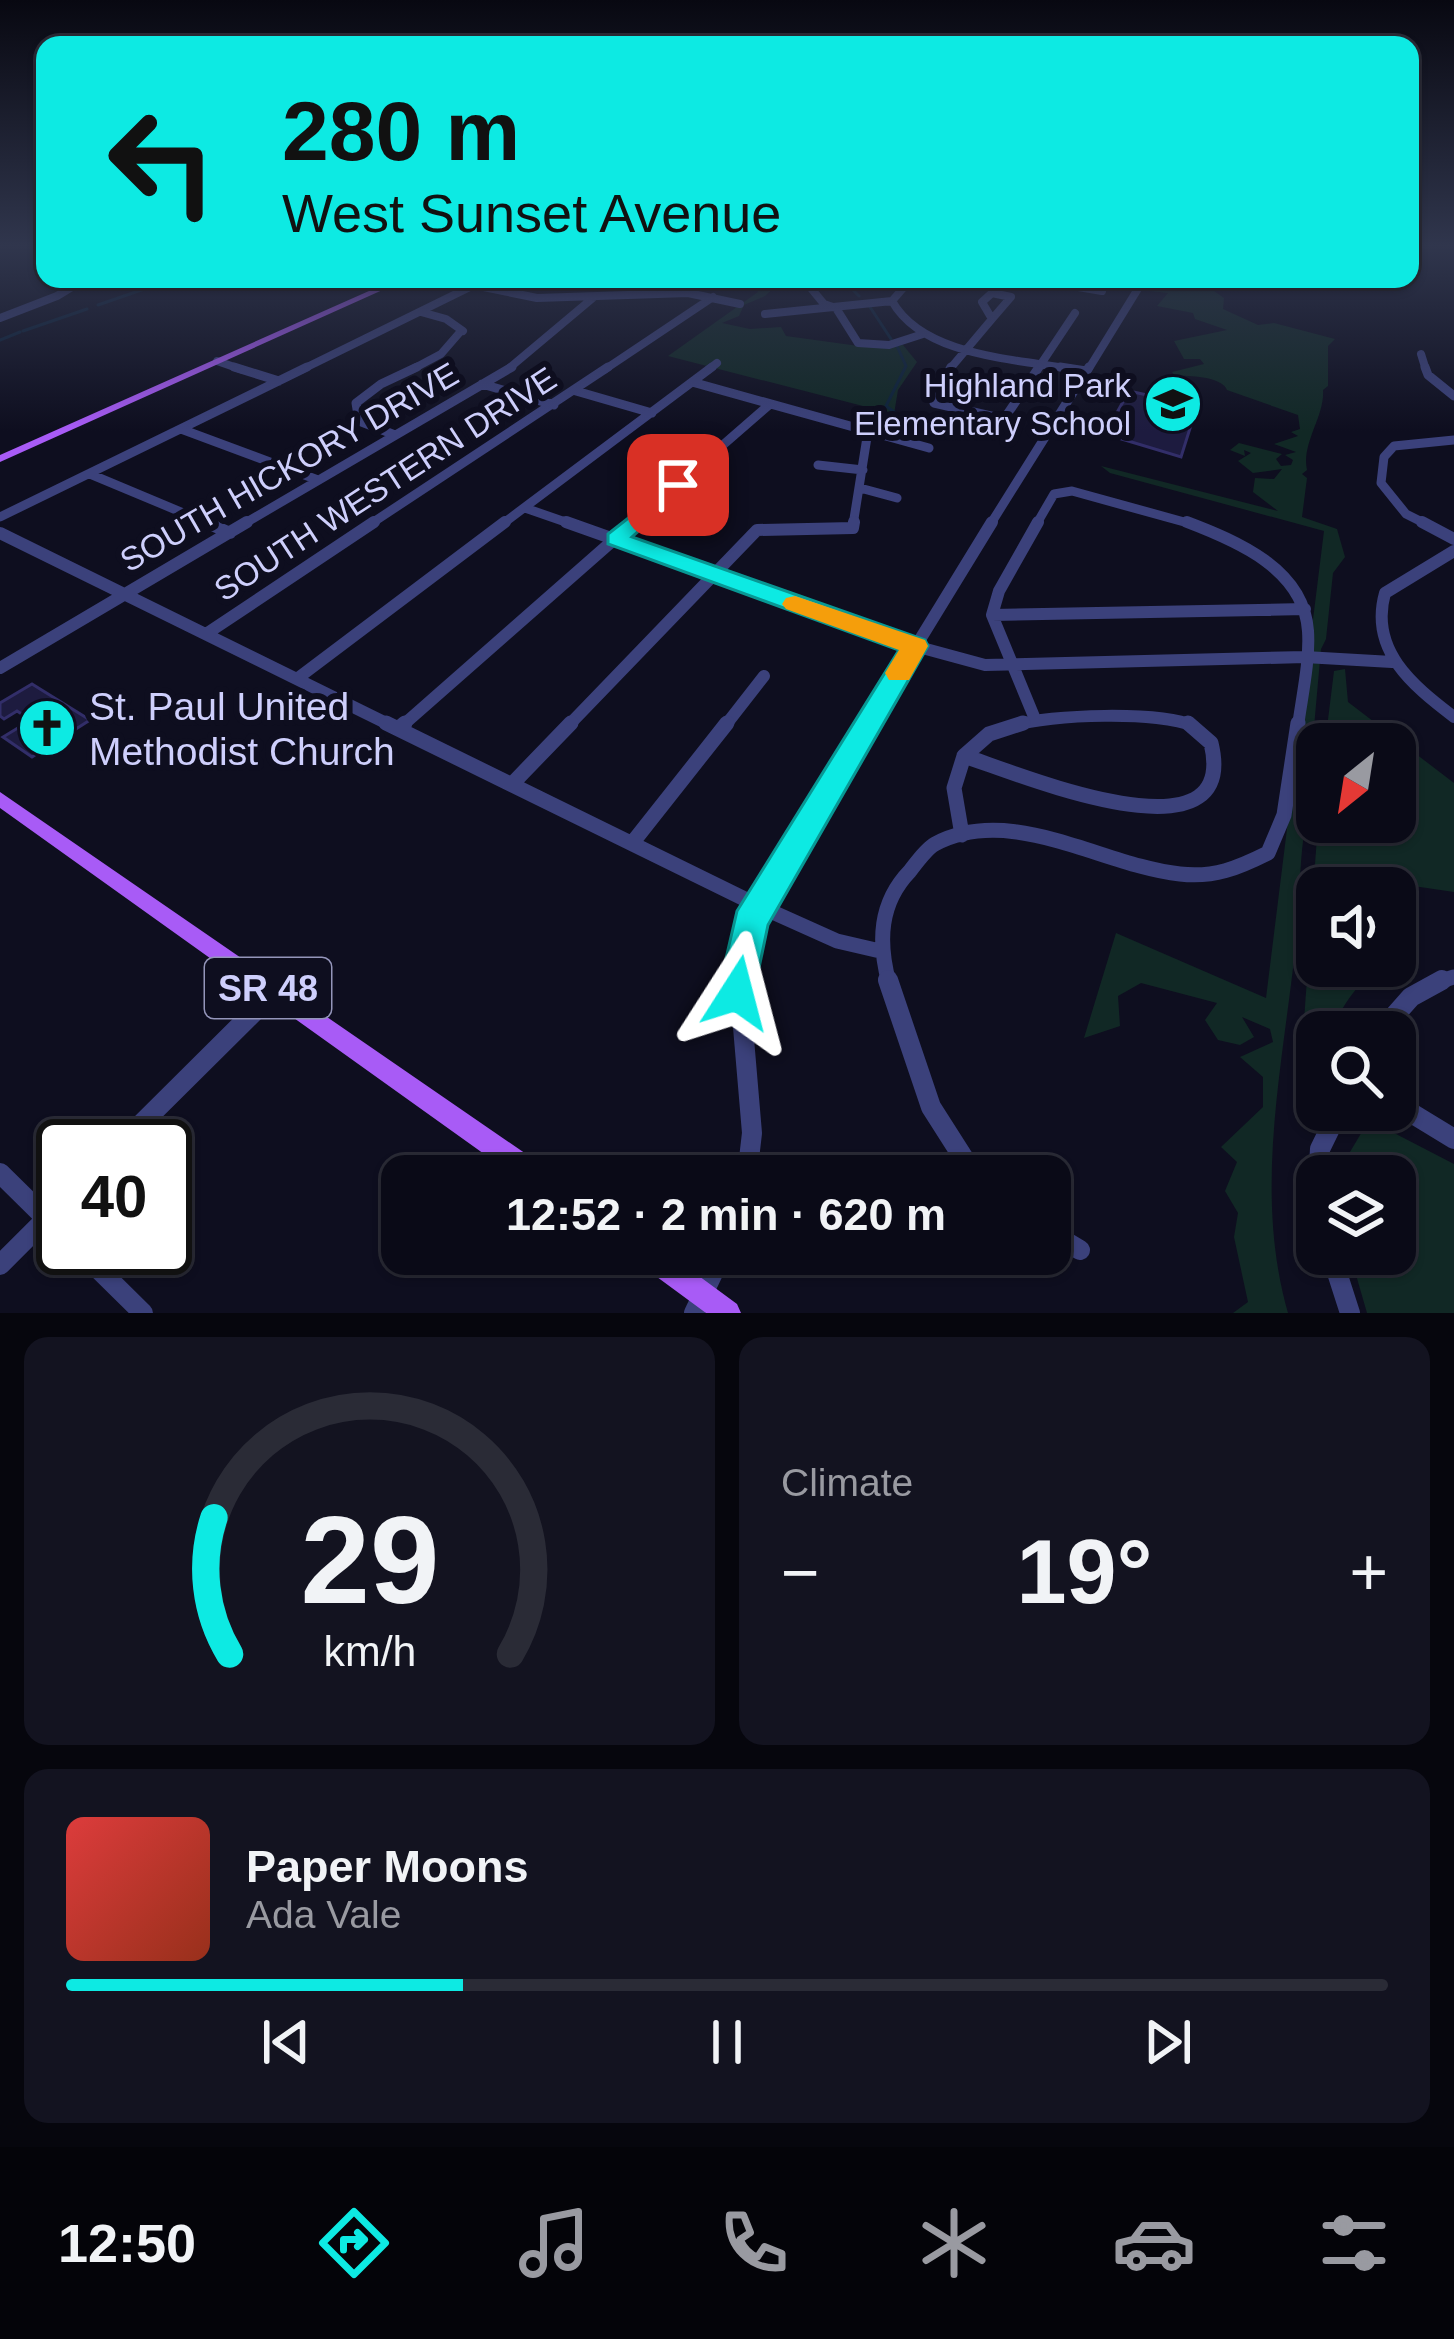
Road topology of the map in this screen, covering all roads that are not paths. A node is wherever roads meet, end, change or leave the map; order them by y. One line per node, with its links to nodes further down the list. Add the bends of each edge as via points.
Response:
1 (337, 308): 16 (main road)
2 (427, 308): 9 (street)
3 (582, 308): 22 (street, SOUTH HICKORY DRIVE)
4 (697, 308): 23 (street, SOUTH WESTERN DRIVE)
5 (820, 308): 11 (street)
6 (833, 308): 13 (street, via 858,343 889,345)
7 (894, 308): 13 (street)
8 (1126, 308): 19 (street)
9 (420, 312): 20 (street); 30 (street, via 462,331 450,346 364,394 353,410 362,423)
10 (1075, 313): 17 (street)
11 (765, 314)
12 (992, 319): 14 (street)
13 (923, 334): 14 (street)
14 (968, 347): 17 (street); 17 (street, via 943,376 934,403 1004,419)
15 (1420, 355): 24 (street, via 1429,376)
16 (218, 361): 20 (street); 33 (main road)
17 (1042, 362): 19 (street)
18 (717, 363): 21 (street)
19 (1087, 371): 52 (street)
20 (280, 382): 28 (street)
21 (692, 382): 25 (street); 27 (street)
22 (482, 385): 26 (street); 30 (street, SOUTH HICKORY DRIVE)
23 (576, 391): 26 (street, SOUTH WESTERN DRIVE); 27 (street)
24 (1454, 396)
25 (770, 404): 29 (street); 44 (street)
26 (554, 405): 51 (street, SOUTH WESTERN DRIVE)
27 (652, 413): 40 (street)
28 (181, 430): 36 (street); 37 (street)
29 (868, 431): 32 (street); 35 (street)
30 (395, 436): 37 (street, SOUTH HICKORY DRIVE)
31 (1454, 440): 45 (street, via 1394,446 1384,457 1382,482 1406,514)
32 (929, 448)
33 (0, 459)
34 (818, 465): 35 (street)
35 (862, 470): 38 (street)
36 (90, 473): 41 (street); 42 (street)
37 (318, 481): 42 (street, SOUTH HICKORY DRIVE)
38 (860, 488): 39 (street); 47 (street, via 851,529 763,526)
39 (897, 498)
40 (525, 508): 44 (street); 58 (street)
41 (0, 517)
42 (230, 532): 48 (street, SOUTH HICKORY DRIVE)
43 (0, 533): 48 (street)
44 (616, 539): 47 (street); 61 (street)
45 (1454, 539)
46 (1454, 551): 54 (street, via 1384,593 1377,621)
47 (714, 575): 52 (street); 63 (street)
48 (126, 594): 51 (street); 56 (street, SOUTH HICKORY DRIVE)
49 (1305, 609): 50 (street); 50 (street, via 1274,570 1219,535 1063,490); 53 (street)
50 (992, 615): 55 (street)
51 (206, 634): 58 (street)
52 (915, 646): 55 (street); 67 (street)
53 (1305, 656): 54 (street); 55 (street); 65 (street, via 1284,826 1276,846 1248,867 1196,878 1016,832)
54 (1392, 662): 59 (street)
55 (1011, 666): 60 (street)
56 (0, 668)
57 (764, 676): 66 (street)
58 (298, 678): 61 (street)
59 (1454, 717)
60 (1034, 719): 62 (street, via 996,729); 62 (street, via 1197,726 1215,750 1205,794 1189,806 1160,809)
61 (399, 728): 63 (street)
62 (960, 755): 65 (street, via 953,800)
63 (513, 783): 66 (street)
64 (0, 799): 70 (main road, SR 48)
65 (962, 835): 68 (street, via 906,869 885,911)
66 (633, 842): 67 (street)
67 (759, 906): 68 (street); 76 (street, via 737,993)
68 (880, 951): 77 (street, via 923,1098)
69 (1454, 977): 71 (street, via 1435,981)
70 (274, 992): 73 (street); 75 (main road, SR 48)
71 (1395, 1011)
72 (1416, 1115): 74 (street)
73 (146, 1119)
74 (1454, 1138)
75 (506, 1155)
76 (749, 1155)
77 (957, 1155)
78 (0, 1173): 79 (street)
79 (36, 1209)
80 (36, 1229): 83 (street)
81 (1071, 1245): 82 (street)
82 (1080, 1250)
83 (0, 1264)
84 (104, 1275): 89 (street)
85 (669, 1275): 88 (main road)
86 (712, 1275): 88 (street)
87 (1338, 1275): 91 (street)
88 (698, 1303): 90 (main road)
89 (143, 1313)
90 (728, 1313)
91 (1350, 1313)

